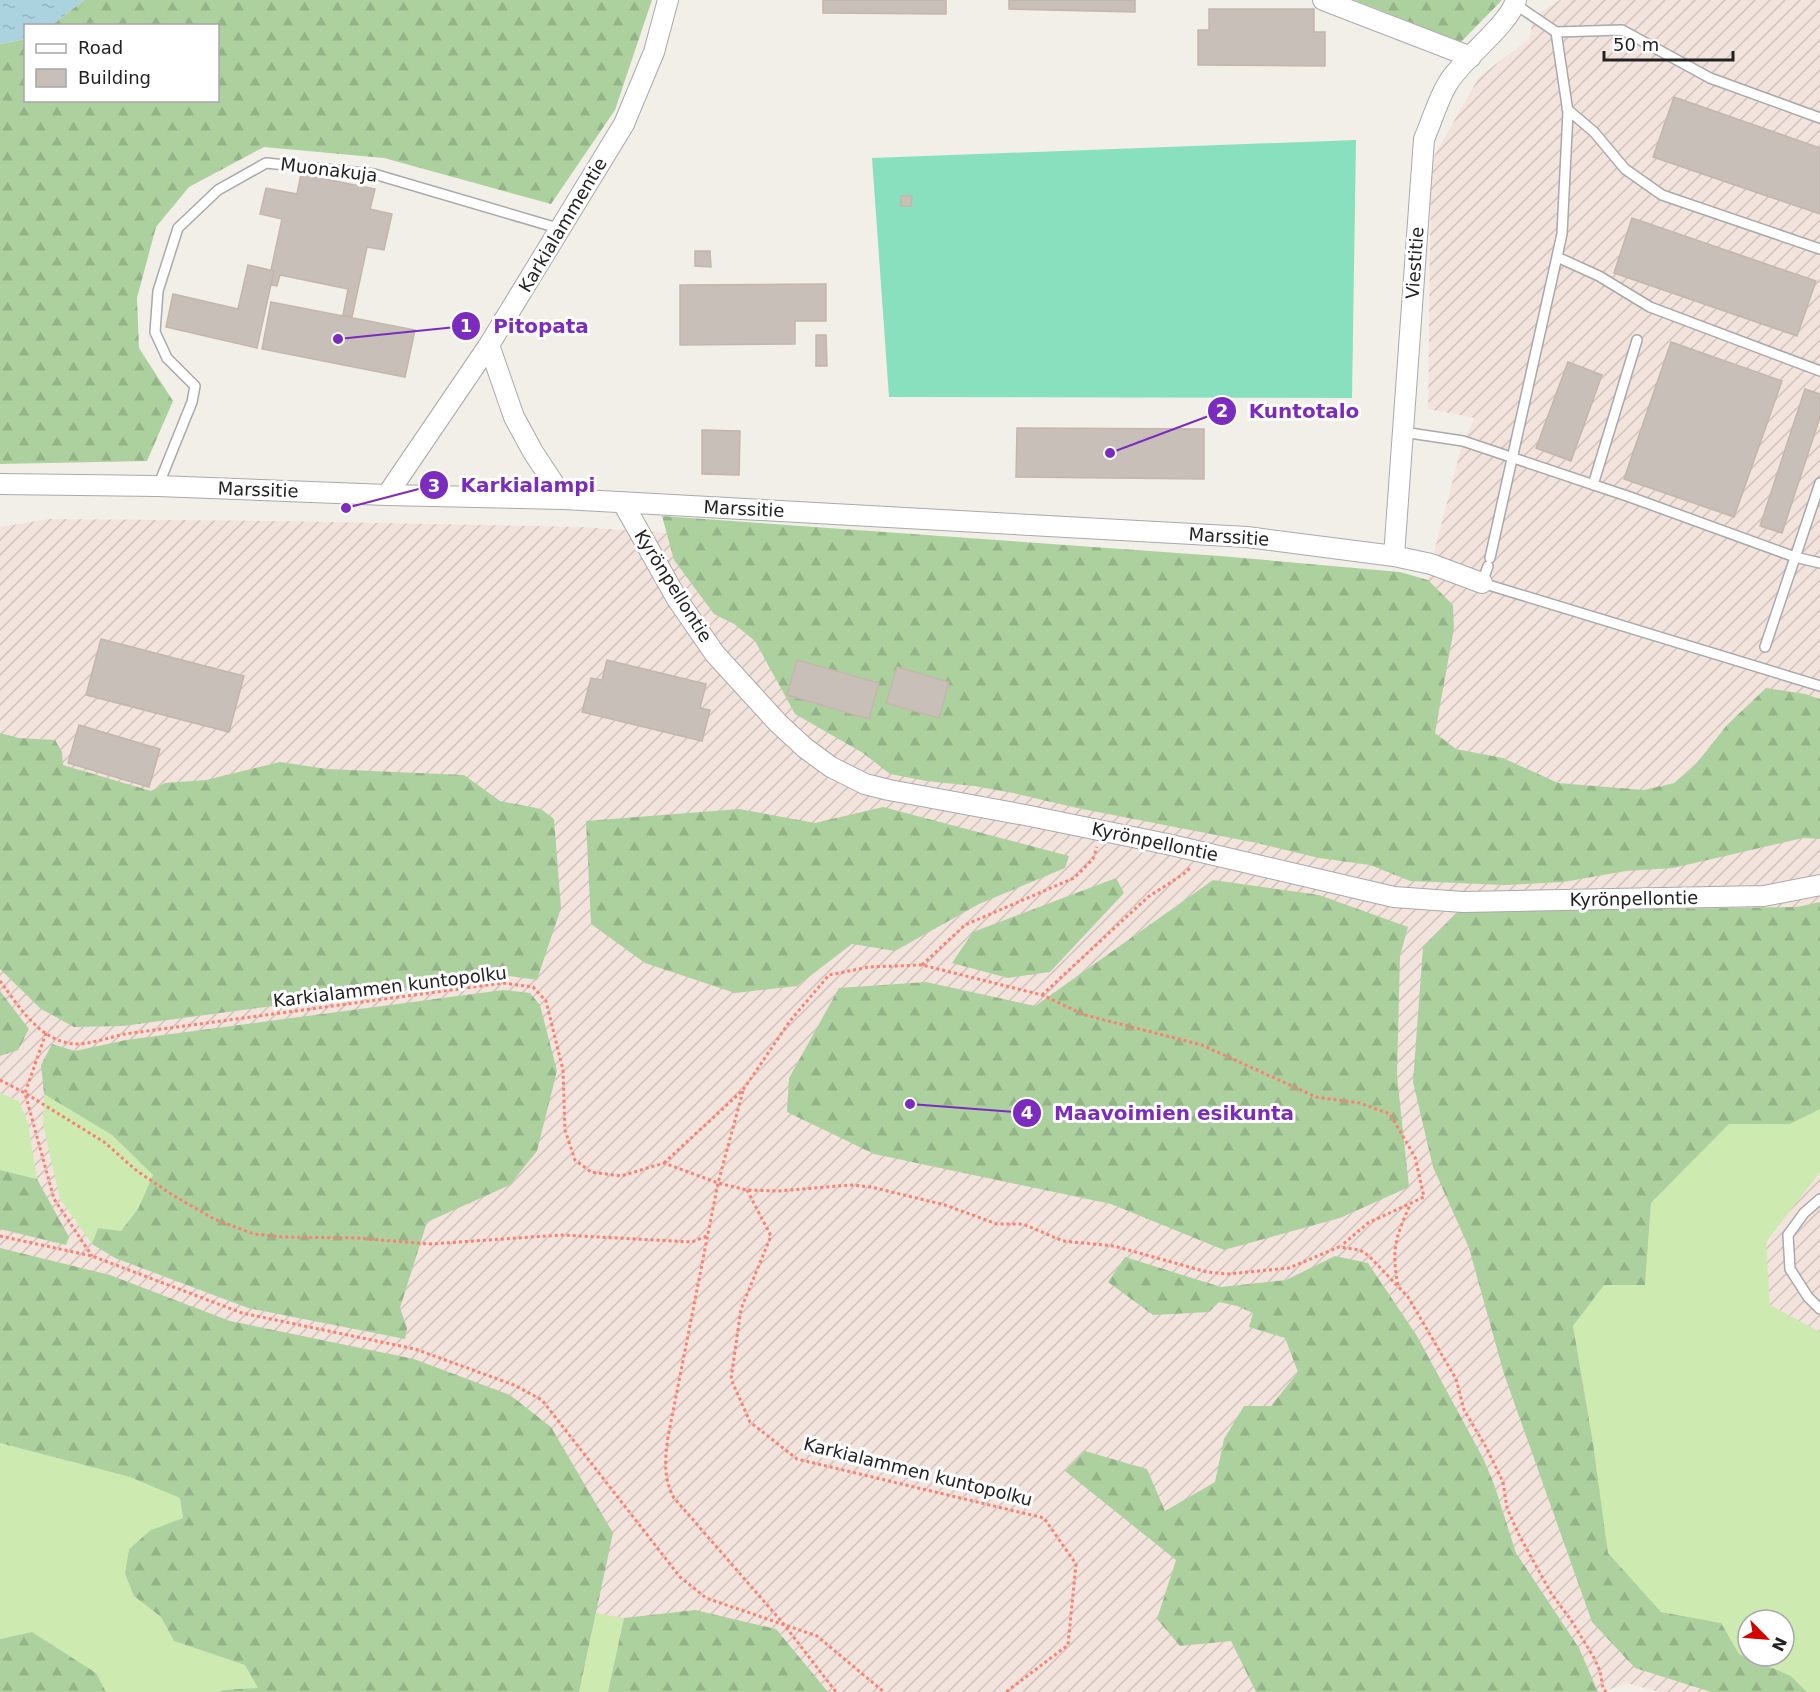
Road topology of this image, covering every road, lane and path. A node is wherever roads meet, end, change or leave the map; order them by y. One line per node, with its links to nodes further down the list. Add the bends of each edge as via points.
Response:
1 (668, 0): 8 (street, Karkialammentie, via 654,52 624,124)
2 (1323, 0): 5 (street)
3 (1515, 2): 4 (lane); 5 (street, Viestitie)
4 (1556, 33): 6 (lane); 7 (lane, via 1622,30 1710,78)
5 (1471, 57): 14 (street, Viestitie, via 1448,82 1424,139)
6 (1567, 109): 9 (lane, via 1594,132 1625,169 1662,195); 10 (lane, via 1562,234)
7 (1820, 118)
8 (561, 229): 12 (street, Karkialammentie); 19 (lane, Muonakuja, via 374,174 266,163 218,190 178,228 158,291 155,332 167,358 195,386)
9 (1820, 249)
10 (1557, 257): 13 (lane, via 1599,276 1650,307); 15 (lane)
11 (1637, 340): 18 (lane)
12 (489, 345): 20 (street, Karkialammentie); 21 (street, via 514,417)
13 (1820, 371)
14 (1403, 432): 15 (lane, via 1463,441); 23 (street, Viestitie)
15 (1512, 458): 18 (lane); 26 (lane)
16 (1820, 483): 24 (lane)
17 (0, 484): 19 (street, Marssitie)
18 (1593, 484): 24 (lane)
19 (158, 486): 20 (street, Marssitie)
20 (387, 495): 21 (street, Marssitie)
21 (564, 499): 22 (street, Marssitie)
22 (623, 503): 23 (street, Marssitie, via 1247,537); 29 (street, Kyrönpellontie, via 677,599 715,654 778,723 831,767 865,784 889,790)
23 (1394, 556): 26 (street, Marssitie)
24 (1795, 557): 25 (lane); 27 (lane)
25 (1820, 563)
26 (1486, 569): 28 (lane)
27 (1765, 647)
28 (1820, 686)
29 (1102, 830): 30 (street, Kyrönpellontie); 32 (path, via 1093,859 1074,878 964,925)
30 (1204, 852): 31 (street, Kyrönpellontie, via 1394,897 1463,902 1764,896); 34 (path, via 1185,873 1148,897)
31 (1820, 885)
32 (922, 965): 34 (path); 37 (path, via 869,967 830,975 790,1021)
33 (0, 981): 35 (path, Karkialammen kuntopolku, via 33,1024)
34 (1042, 995): 43 (path, via 1085,1015 1202,1044 1317,1097 1360,1103 1390,1114 1415,1157 1424,1197)
35 (46, 1033): 38 (path); 39 (path, Karkialammen kuntopolku, via 75,1044 502,983 533,987 546,1001 552,1021 563,1070 564,1130 575,1160 591,1172 621,1176)
36 (0, 1080): 38 (path)
37 (743, 1090): 39 (path); 40 (path)
38 (25, 1093): 45 (path, via 104,1142 171,1194 214,1219 254,1234 429,1244 561,1234 692,1242); 47 (path, via 54,1199)
39 (664, 1163): 40 (path)
40 (718, 1183): 41 (path); 45 (path)
41 (747, 1190): 46 (path, via 871,1187 945,1205 997,1224 1023,1224 1063,1241 1114,1246 1207,1272 1228,1274 1289,1268); 53 (path, Karkialammen kuntopolku, via 771,1236 741,1309 731,1379 750,1422 797,1459 1044,1518 1076,1564 1068,1645)
42 (1820, 1199): 49 (lane, via 1788,1235 1790,1269)
43 (1411, 1203): 46 (path, via 1368,1223); 48 (path, via 1396,1234 1394,1263)
44 (0, 1236): 47 (path)
45 (707, 1236): 50 (path, via 664,1461 668,1486 674,1498)
46 (1339, 1247): 48 (path, via 1370,1256)
47 (92, 1256): 50 (path, via 242,1313 415,1349 514,1385 542,1400 680,1577 706,1598)
48 (1399, 1287): 54 (path, via 1456,1379 1464,1410 1503,1482 1507,1508 1518,1533 1551,1593 1593,1656)
49 (1820, 1309)
50 (782, 1622): 51 (path); 52 (path, via 817,1636)
51 (836, 1692)
52 (885, 1692)
53 (1006, 1692)
54 (1606, 1692)

